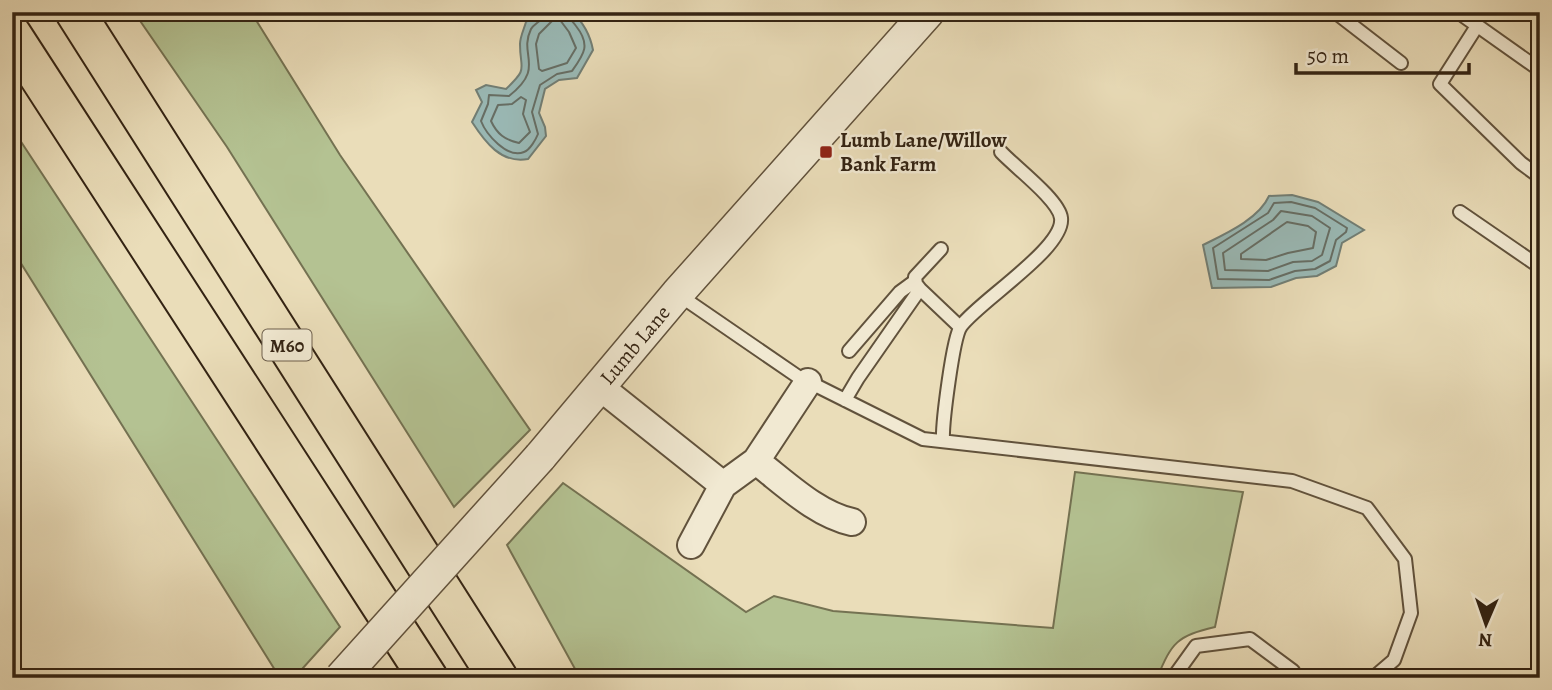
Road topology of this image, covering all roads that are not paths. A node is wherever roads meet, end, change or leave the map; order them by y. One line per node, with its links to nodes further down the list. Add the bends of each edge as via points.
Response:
1 (75, 12): 28 (highway, M60)
2 (928, 12): 15 (street, Lumb Lane)
3 (1335, 12): 7 (lane)
4 (1458, 12): 5 (lane)
5 (1476, 26): 8 (lane); 10 (lane, via 1440,84)
6 (12, 35): 27 (highway)
7 (1401, 62)
8 (1540, 70)
9 (1001, 152): 16 (lane, via 1058,208 1062,221 1056,237)
10 (1540, 177)
11 (1460, 212): 13 (lane)
12 (940, 249): 14 (lane, via 916,276)
13 (1540, 267)
14 (918, 285): 16 (lane); 17 (lane, via 900,292); 20 (lane)
15 (677, 294): 18 (lane); 19 (street, Lumb Lane)
16 (960, 327): 21 (lane, via 944,407)
17 (849, 351)
18 (808, 382): 20 (lane); 22 (street)
19 (612, 396): 23 (street); 26 (street, Lumb Lane, bridge, via 540,457)
20 (845, 400): 21 (lane, via 923,439)
21 (943, 441): 31 (lane, via 1292,481 1367,508 1405,559 1411,613 1394,660)
22 (756, 461): 23 (street); 24 (street, via 818,507)
23 (723, 485): 25 (street)
24 (852, 522)
25 (691, 545)
26 (341, 678)
27 (428, 678)
28 (498, 678)
29 (1172, 678): 30 (lane, via 1196,646 1250,639 1293,671)
30 (1294, 678)
31 (1373, 678)

